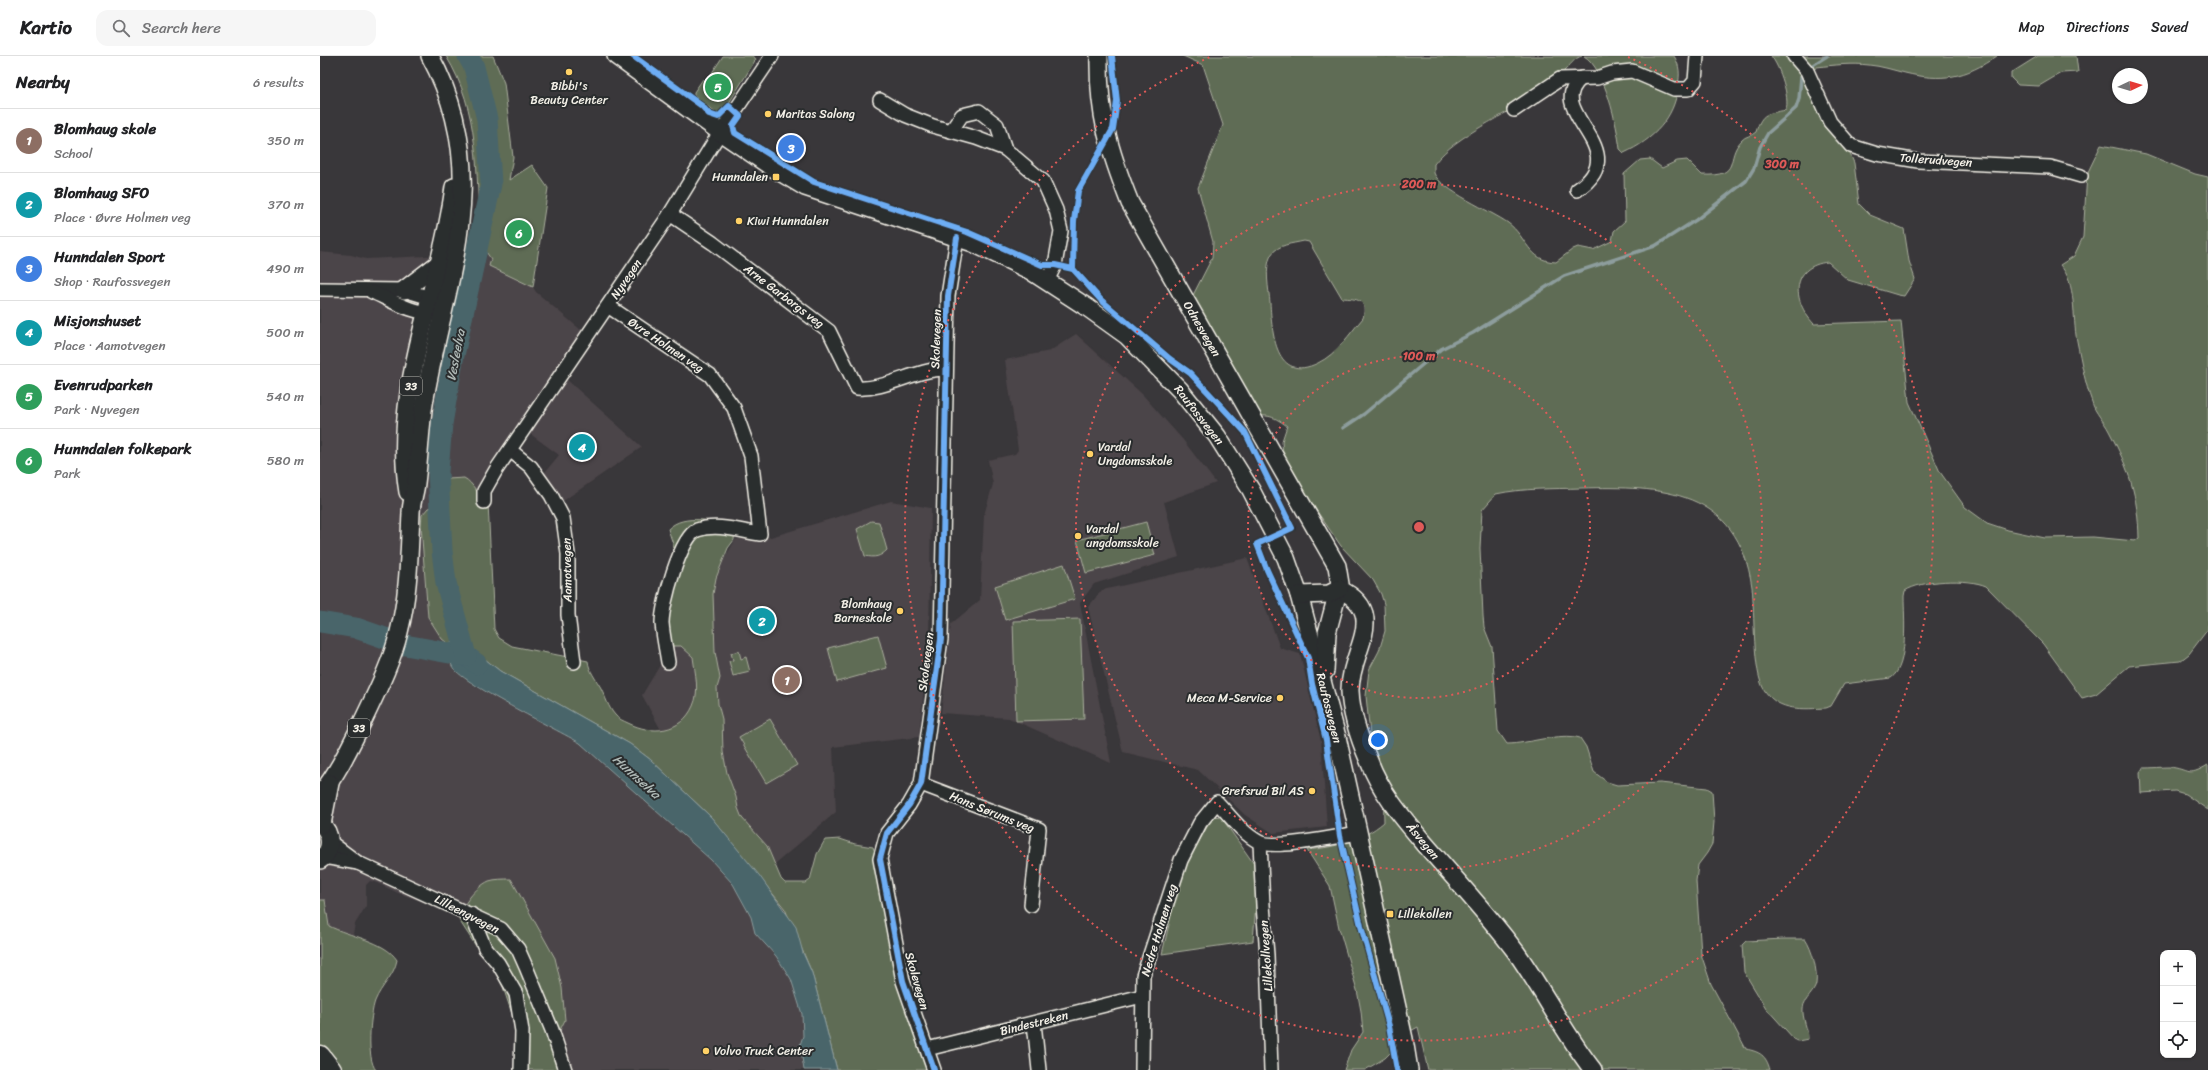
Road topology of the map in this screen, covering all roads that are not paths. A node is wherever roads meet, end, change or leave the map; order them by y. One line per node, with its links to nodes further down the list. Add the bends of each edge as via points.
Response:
1 (430, 56): 12 (main road, 33, via 449,100)
2 (616, 56): 11 (main road, Raufossvegen)
3 (772, 56): 11 (street, Nyvegen)
4 (1099, 56): 30 (main road, Odnesvegen, via 1103,122 1112,158 1130,203 1336,562 1340,574)
5 (1697, 56): 7 (street, via 1695,81 1688,89 1674,89 1632,71 1597,78)
6 (1794, 56): 14 (street, Tollerudvegen, via 1807,71 1830,122 1850,146 1918,161 2050,167)
7 (1582, 78): 9 (street, via 1560,79); 15 (street, via 1571,91 1570,100 1598,154 1597,169 1588,182)
8 (880, 100): 10 (street, via 905,115)
9 (1514, 110)
10 (951, 131): 13 (street); 13 (street, via 962,115 979,111 997,125)
11 (720, 132): 16 (street, Nyvegen); 17 (main road, Raufossvegen, via 805,187)
12 (458, 147): 18 (main road, 33, via 450,210); 25 (main road, 33, via 463,195 462,213)
13 (1005, 149): 19 (street, via 1043,181 1056,210 1061,231 1059,250)
14 (2081, 176)
15 (1577, 190)
16 (670, 214): 24 (street, Nyvegen); 26 (street, Arne Garborgs veg, via 713,243 829,331 857,388 870,389 924,371)
17 (957, 238): 19 (main road, Raufossvegen, via 1031,271); 26 (street, Skolevegen, via 948,296)
18 (438, 264): 21 (main road); 23 (main road, 33)
19 (1047, 281): 31 (main road, Raufossvegen, via 1127,336 1180,390 1217,436 1251,490 1286,558)
20 (320, 289): 22 (street)
21 (404, 290): 22 (street); 23 (street)
22 (370, 291): 23 (street, via 410,308)
23 (428, 306): 25 (street); 29 (main road, 33, via 405,427 406,481)
24 (608, 306): 27 (street, Nyvegen); 35 (street, Øvre Holmen veg, via 710,375 734,408 750,456 760,534 718,526 696,531 687,539 664,604 662,623)
25 (444, 311): 29 (main road, 33, via 424,407)
26 (946, 369): 37 (street, Skolevegen, via 941,639)
27 (510, 450): 28 (street, Nyvegen, via 484,491); 34 (street, Aamotvegen, via 531,467 551,495 563,518 566,535 568,615)
28 (484, 502)
29 (411, 511): 38 (main road, 33, via 409,579 402,618 385,672)
30 (1339, 588): 31 (main road, via 1329,594); 32 (main road, Odnesvegen); 59 (main road, Åsvegen, via 1354,598 1365,614 1366,627 1351,675 1350,691 1356,722 1378,780 1394,808 1476,901 1516,952)
31 (1299, 595): 33 (main road, Raufossvegen)
32 (1335, 605): 33 (main road, via 1325,613); 36 (main road, Odnesvegen, via 1326,644)
33 (1304, 613): 36 (main road, Raufossvegen)
34 (574, 662)
35 (668, 662)
36 (1325, 694): 40 (main road, Raufossvegen)
37 (921, 784): 45 (street, Hans Sørums veg, via 1039,829); 49 (street, Skolevegen, via 909,805 887,833 880,859 903,980)
38 (325, 789): 39 (main road, 33)
39 (321, 824): 41 (main road, 33, via 327,831)
40 (1358, 833): 42 (street, via 1314,842); 58 (main road, Raufossvegen)
41 (330, 842): 43 (main road); 44 (street, Lilleengvegen)
42 (1260, 843): 47 (street, Nedre Holmen veg, via 1245,833 1217,802 1200,823 1181,860 1143,976); 57 (street, Lillekollvegen)
43 (322, 859): 44 (street, Lilleengvegen)
44 (358, 863): 46 (street, Lilleengvegen)
45 (1032, 905)
46 (472, 914): 52 (street, via 485,948 498,963 516,994 522,1031); 53 (street, Lilleengvegen, via 501,929 518,949 552,1030)
47 (1142, 996): 48 (street, Bindestreken); 56 (street, Nedre Holmen veg)
48 (1034, 1023): 49 (street, Bindestreken); 55 (street)
49 (927, 1049): 54 (street, Skolevegen)
50 (320, 1056): 51 (highway)
51 (331, 1070)
52 (520, 1070)
53 (565, 1070)
54 (934, 1070)
55 (1039, 1070)
56 (1142, 1070)
57 (1271, 1070)
58 (1409, 1070)
59 (1593, 1070)

